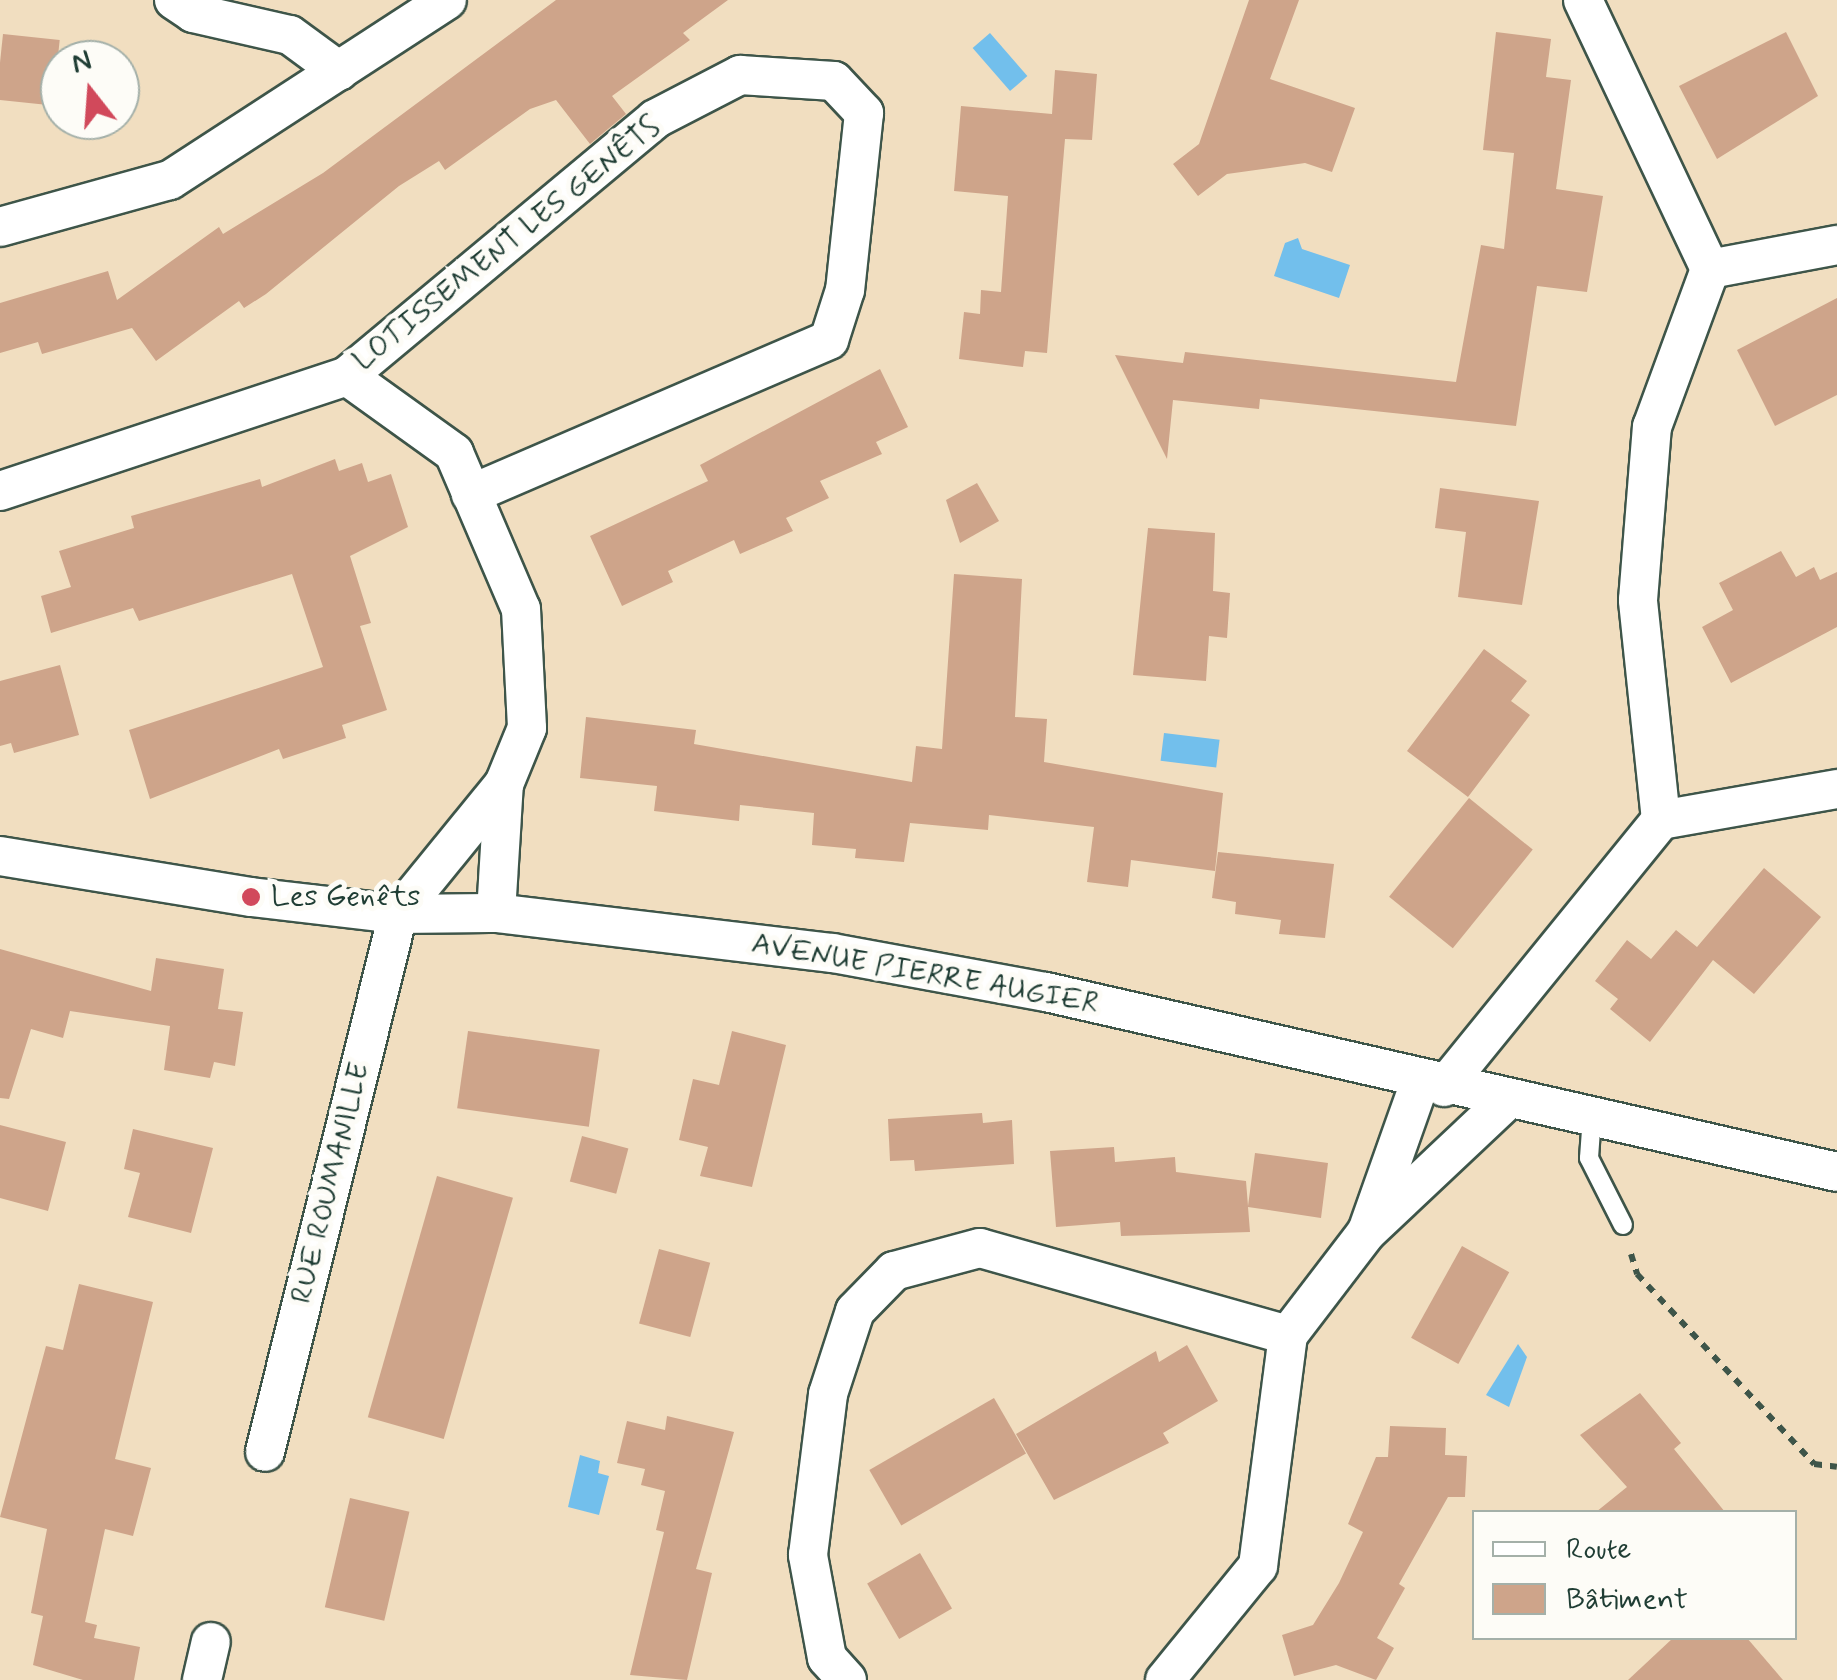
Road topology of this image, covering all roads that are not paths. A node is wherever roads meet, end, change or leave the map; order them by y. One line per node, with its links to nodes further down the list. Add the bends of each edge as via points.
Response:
1 (174, 0): 4 (street, via 193,13 290,34)
2 (447, 0): 4 (street)
3 (1583, 0): 7 (street)
4 (339, 71): 5 (street, via 170,180)
5 (0, 227)
6 (1837, 245): 7 (street)
7 (1710, 268): 13 (street, via 1652,426 1638,600)
8 (347, 376): 9 (street, LOTISSEMENT LES GENÊTS); 10 (street, LOTISSEMENT LES GENÊTS, via 454,453); 10 (street, LOTISSEMENT LES GENÊTS, via 655,119 740,75 834,81 864,113 845,290 829,340)
9 (0, 491)
10 (472, 494): 11 (street, LOTISSEMENT LES GENÊTS, via 521,609 527,728)
11 (504, 784): 15 (street, LOTISSEMENT LES GENÊTS); 16 (street, LOTISSEMENT LES GENÊTS)
12 (1837, 789): 13 (street)
13 (1661, 820): 17 (street)
14 (0, 856): 16 (street, AVENUE PIERRE AUGIER)
15 (496, 913): 16 (street, AVENUE PIERRE AUGIER); 17 (street, AVENUE PIERRE AUGIER, via 833,953 1046,992)
16 (398, 914): 24 (street, RUE ROUMANILLE)
17 (1432, 1085): 18 (street, AVENUE PIERRE AUGIER); 22 (street)
18 (1504, 1103): 19 (street, AVENUE PIERRE AUGIER); 22 (street)
19 (1592, 1116): 20 (street, AVENUE PIERRE AUGIER); 21 (lane, via 1589,1158)
20 (1837, 1172)
21 (1623, 1225)
22 (1366, 1233): 23 (street)
23 (1288, 1335): 27 (street, via 980,1248 894,1271 856,1311 828,1394 808,1555 827,1658); 28 (street, via 1258,1566)
24 (265, 1452)
25 (211, 1642): 26 (street)
26 (202, 1680)
27 (847, 1680)
28 (1165, 1680)

